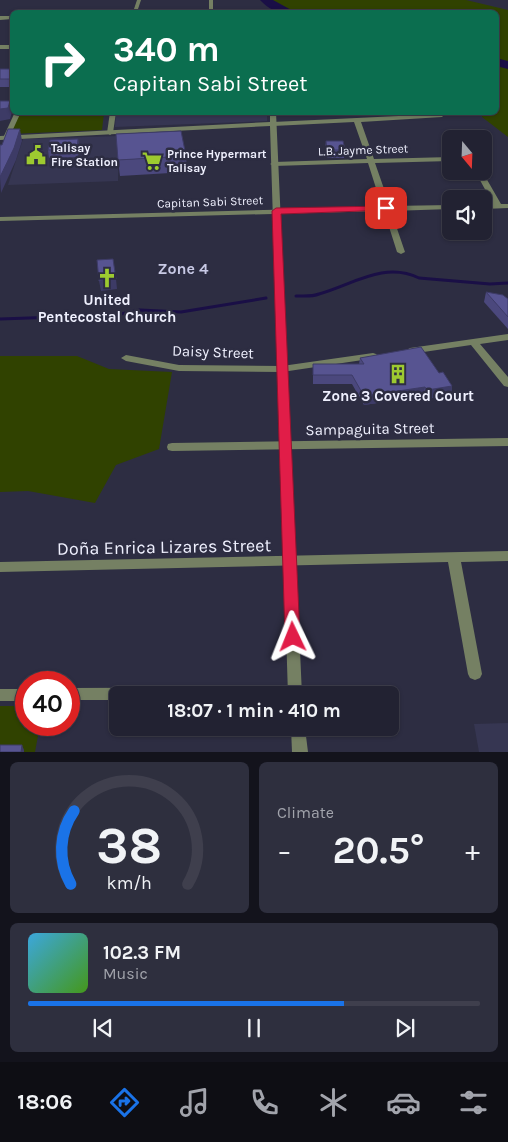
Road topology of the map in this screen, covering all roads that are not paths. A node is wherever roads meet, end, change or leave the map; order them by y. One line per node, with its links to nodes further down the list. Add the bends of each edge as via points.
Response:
1 (16, 115): 9 (street)
2 (113, 115): 8 (street)
3 (272, 115): 7 (street)
4 (368, 116): 5 (street); 6 (street)
5 (440, 116)
6 (357, 120): 7 (street); 11 (street)
7 (273, 124): 8 (street); 12 (street)
8 (110, 133): 9 (street)
9 (3, 140)
10 (442, 159): 11 (street, L.B. Jayme Street)
11 (371, 161): 12 (street, L.B. Jayme Street); 18 (street)
12 (274, 164): 19 (street)
13 (483, 180): 15 (street)
14 (492, 206): 15 (street)
15 (498, 206): 16 (street)
16 (508, 206)
17 (442, 207): 18 (street, Capitan Sabi Street)
18 (386, 208): 19 (street, Capitan Sabi Street); 21 (street)
19 (276, 211): 20 (street, Capitan Sabi Street); 25 (street)
20 (0, 219)
21 (401, 252)
22 (508, 337): 23 (street, Daisy Street)
23 (474, 342): 25 (street, Daisy Street); 26 (street)
24 (126, 358): 25 (street, Daisy Street, via 179,368)
25 (282, 369): 28 (street)
26 (508, 384)
27 (508, 442): 28 (street, Sampaguita Street)
28 (285, 446): 29 (street, Sampaguita Street); 32 (street)
29 (172, 447)
30 (508, 556): 31 (street, Doña Enrica Lizares Street)
31 (454, 558): 32 (street, Doña Enrica Lizares Street); 34 (street)
32 (290, 562): 33 (street, Doña Enrica Lizares Street); 35 (street)
33 (0, 567)
34 (474, 674)
35 (295, 686)
36 (80, 694): 37 (street)
37 (109, 694)
38 (0, 695): 39 (street)
39 (15, 695)
40 (299, 736): 41 (street)
41 (300, 752)

